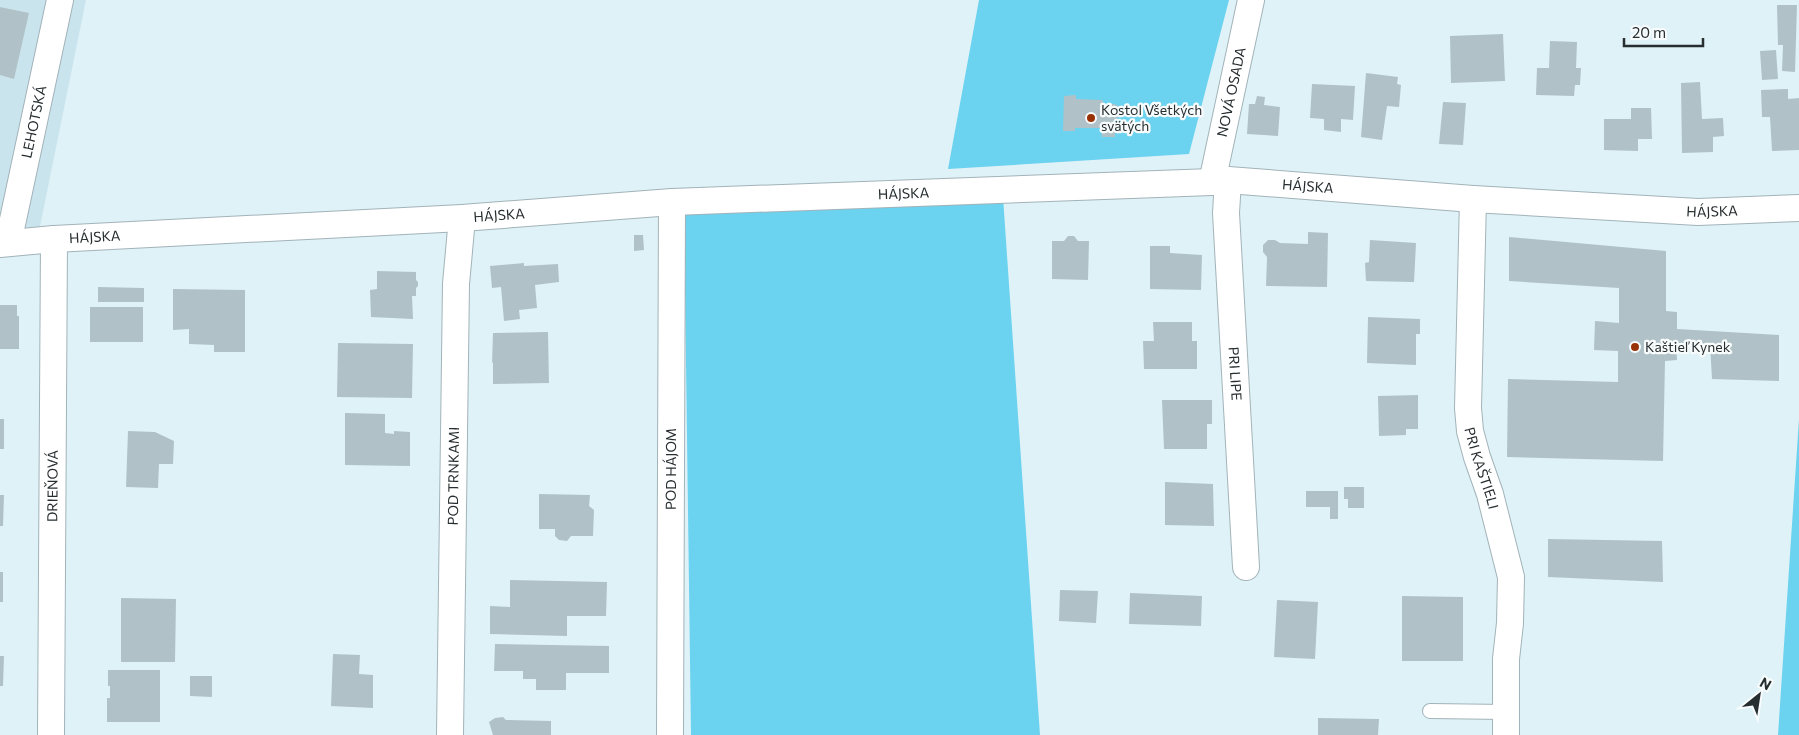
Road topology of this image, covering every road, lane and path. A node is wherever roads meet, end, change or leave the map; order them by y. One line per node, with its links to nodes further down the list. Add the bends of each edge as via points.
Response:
1 (60, 0): 9 (street, LEHOTSKÁ)
2 (1250, 0): 3 (street, NOVÁ OSADA)
3 (1220, 181): 4 (street, HÁJSKA); 5 (street, HÁJSKA); 10 (street, PRI LIPE, via 1226,213)
4 (1473, 199): 6 (street, HÁJSKA, via 1698,212); 12 (street, PRI KAŠTIELI, via 1468,408 1470,431 1511,577)
5 (672, 202): 7 (street, HÁJSKA); 15 (street, POD HÁJOM)
6 (1799, 208)
7 (462, 218): 8 (street, HÁJSKA); 14 (street, POD TRNKAMI, via 456,284)
8 (54, 239): 9 (street, HÁJSKA); 13 (street, DRIEŇOVÁ)
9 (4, 243)
10 (1246, 567)
11 (1430, 711): 12 (lane)
12 (1506, 723)
13 (51, 735)
14 (450, 735)
15 (670, 735)

